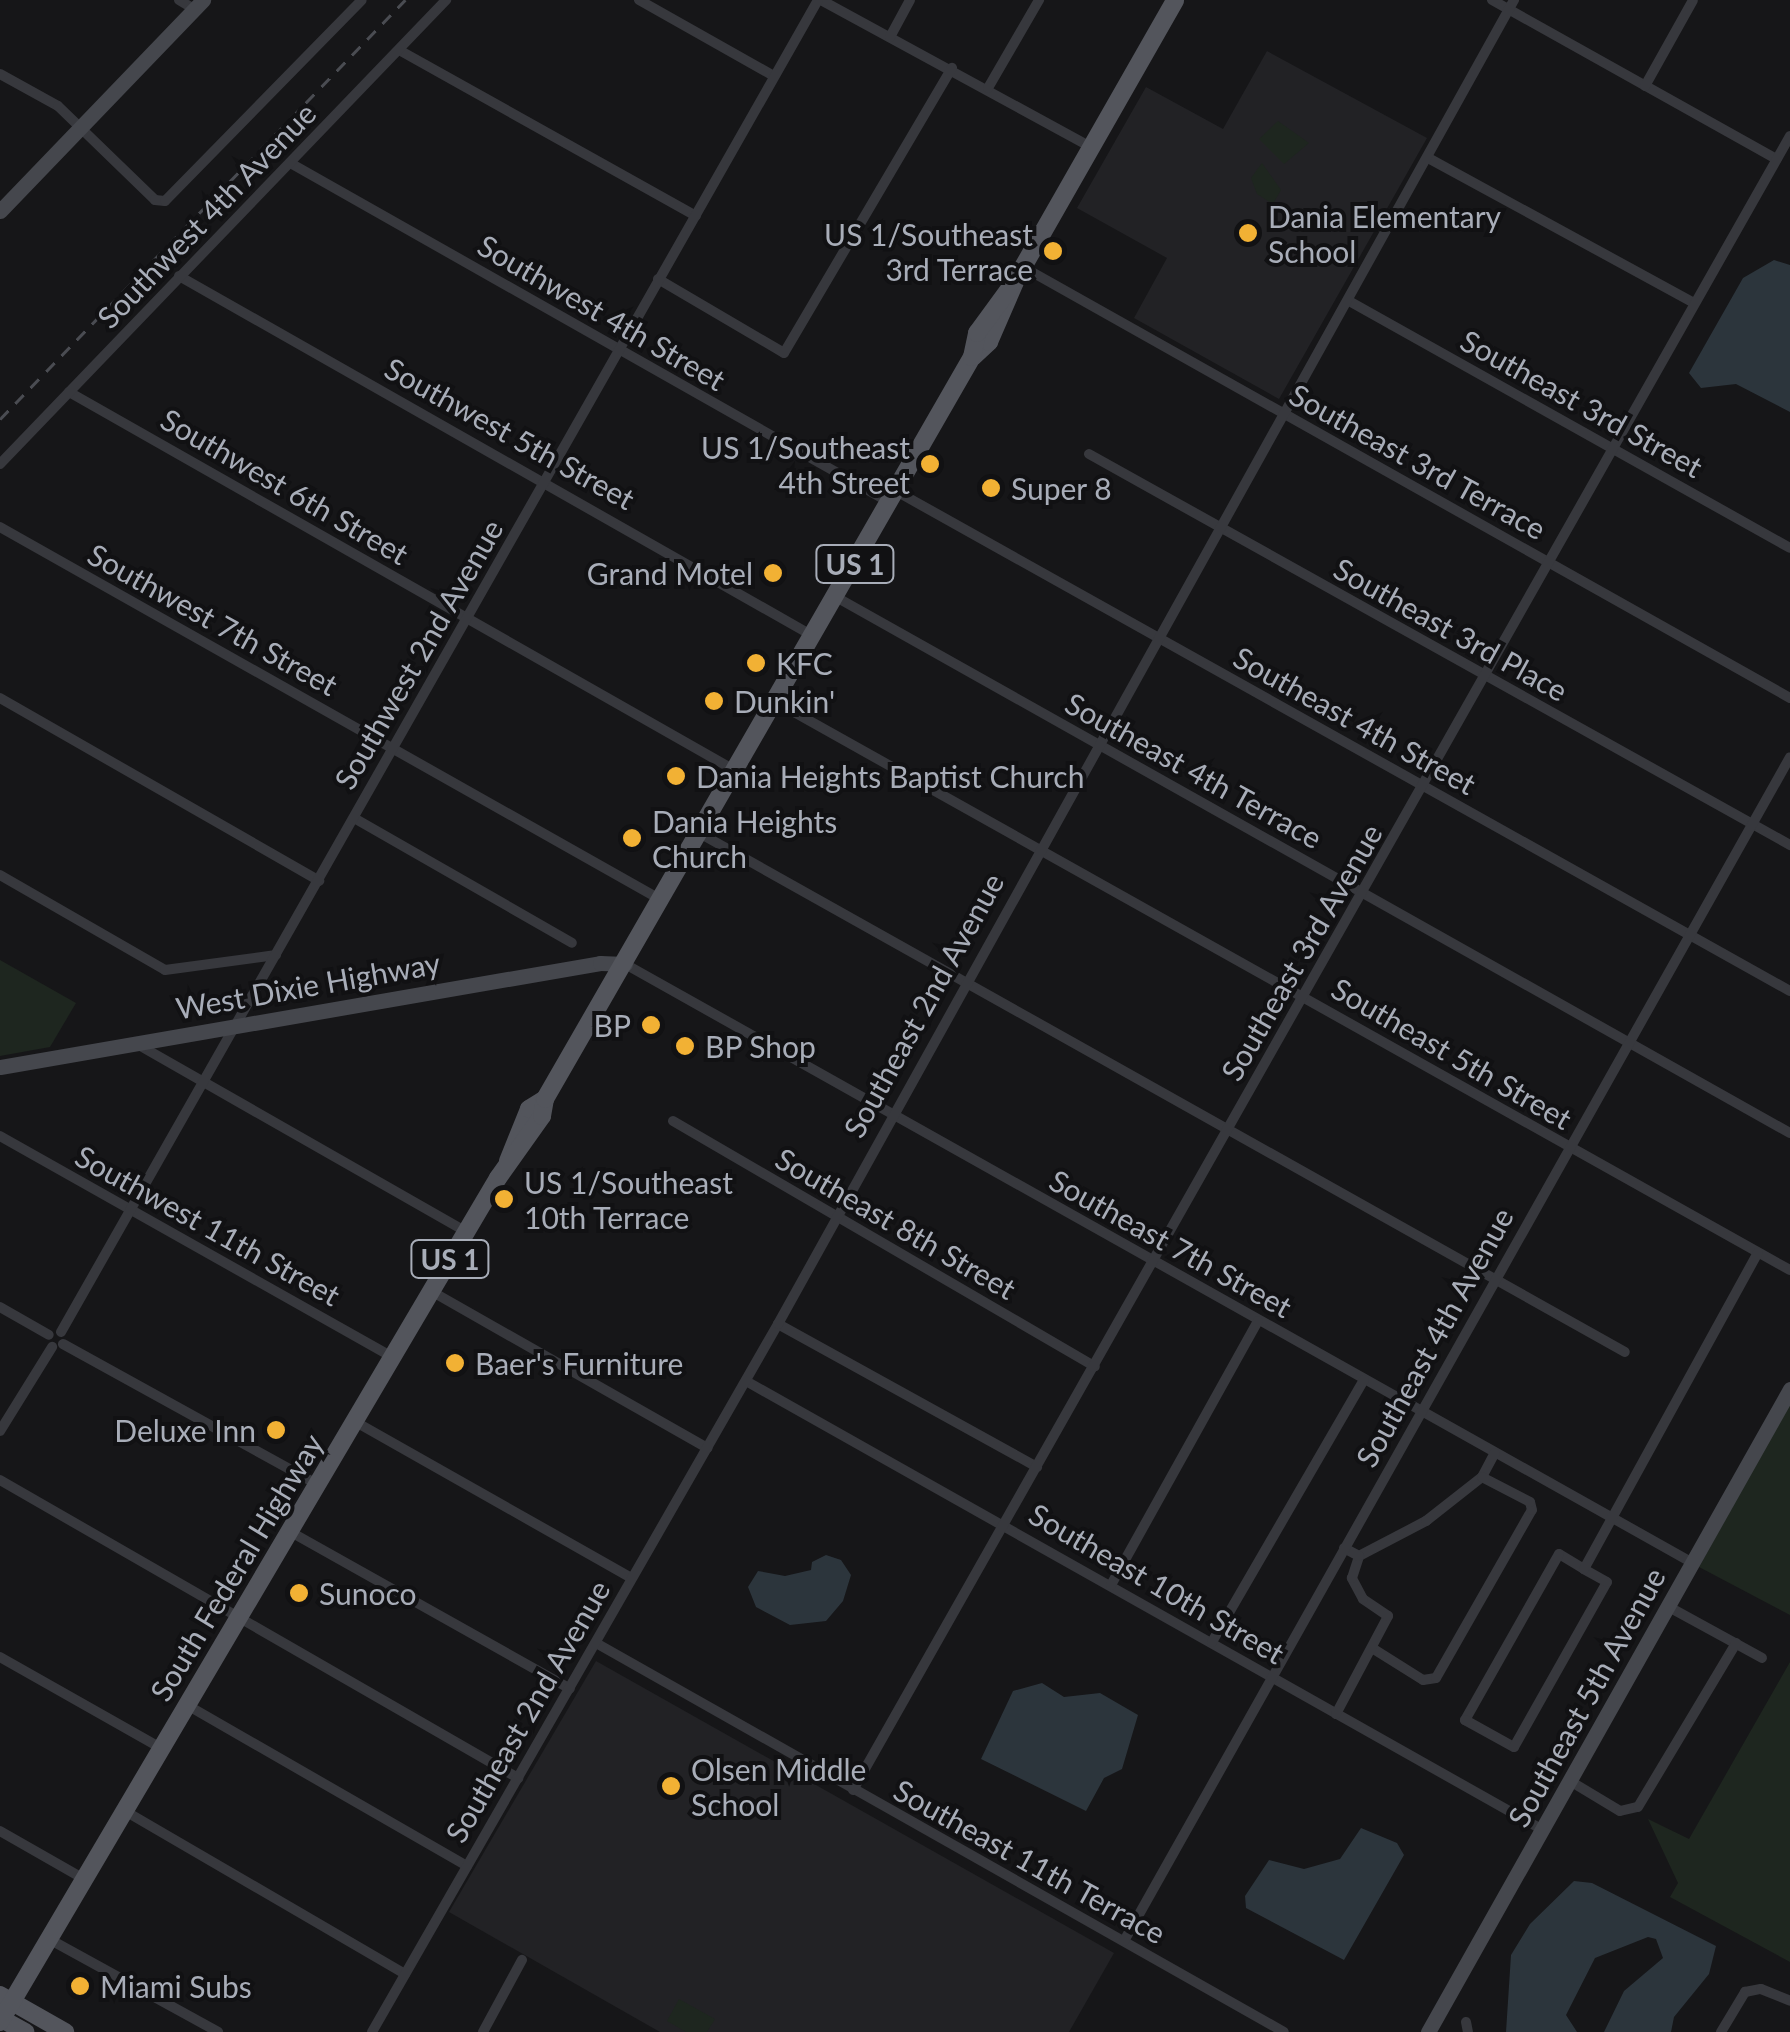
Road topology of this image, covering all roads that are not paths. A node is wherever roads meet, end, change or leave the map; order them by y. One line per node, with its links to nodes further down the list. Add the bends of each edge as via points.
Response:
1 (179, 0): 11 (street)
2 (362, 0): 20 (street, via 166,201 155,200)
3 (446, 0): 14 (street, Southwest 4th Avenue)
4 (639, 0): 17 (street)
5 (819, 0): 13 (street); 17 (street, Southwest 2nd Avenue)
6 (910, 0): 13 (street)
7 (1038, 0): 19 (street)
8 (1175, 0): 22 (main road, South Federal Highway / US 1)
9 (1492, 0): 12 (street)
10 (1693, 0): 18 (street)
11 (199, 4): 20 (street)
12 (1512, 5): 18 (street); 23 (street, Southeast 2nd Avenue)
13 (890, 37): 15 (street)
14 (399, 50): 25 (street, Southwest 4th Avenue); 27 (street)
15 (952, 68): 19 (street); 30 (street, via 784,353)
16 (0, 74): 20 (street)
17 (774, 76): 27 (street, Southwest 2nd Avenue)
18 (1645, 86): 24 (street)
19 (988, 88): 22 (street)
20 (84, 127): 26 (street)
21 (1790, 136): 24 (street, Southeast 3rd Avenue)
22 (1092, 147): 28 (main road, South Federal Highway / US 1)
23 (1430, 159): 31 (street, Southeast 2nd Avenue); 32 (street)
24 (1777, 160): 32 (street, Southeast 3rd Avenue)
25 (292, 164): 29 (street, Southwest 4th Avenue); 33 (street, Southwest 4th Street)
26 (1, 207)
27 (696, 216): 30 (street, Southwest 2nd Avenue)
28 (1019, 274): 35 (street, Southeast 3rd Terrace); 40 (main road, South Federal Highway / US 1, via 990,342 972,357)
29 (179, 276): 34 (street, Southwest 4th Avenue); 39 (street, Southwest 5th Street)
30 (658, 280): 33 (street, Southwest 2nd Avenue)
31 (1350, 301): 35 (street, Southeast 2nd Avenue); 36 (street, Southeast 3rd Street)
32 (1694, 303): 36 (street, Southeast 3rd Avenue)
33 (618, 351): 39 (street, Southwest 2nd Avenue); 40 (street, Southwest 4th Street)
34 (69, 392): 38 (street, Southwest 4th Avenue); 46 (street, Southwest 6th Street)
35 (1284, 415): 41 (street, Southeast 2nd Avenue); 44 (street, Southeast 3rd Terrace)
36 (1612, 448): 43 (street, Southeast 3rd Street); 44 (street, Southeast 3rd Avenue)
37 (1089, 454): 41 (street, Southeast 3rd Place)
38 (0, 464)
39 (546, 480): 46 (street, Southwest 2nd Avenue); 47 (street, Southwest 5th Street)
40 (893, 497): 45 (main road, South Federal Highway / US 1); 48 (street, Southeast 4th Street)
41 (1222, 526): 48 (street, Southeast 2nd Avenue); 49 (street, Southeast 3rd Place)
42 (0, 527): 54 (street, Southwest 7th Street)
43 (1790, 548)
44 (1547, 562): 49 (street, Southeast 3rd Avenue); 51 (street, Southeast 3rd Terrace)
45 (836, 597): 47 (main road, South Federal Highway / US 1); 53 (street, Southeast 4th Terrace)
46 (466, 618): 54 (street, Southwest 2nd Avenue); 56 (street, Southwest 6th Street)
47 (814, 636): 52 (main road, South Federal Highway / US 1)
48 (1158, 638): 53 (street, Southeast 2nd Avenue); 57 (street, Southeast 4th Street)
49 (1484, 677): 57 (street, Southeast 3rd Avenue); 59 (street, Southeast 3rd Place)
50 (0, 698): 64 (street)
51 (1790, 698)
52 (776, 702): 56 (main road, South Federal Highway / US 1); 62 (street, Southeast 5th Street)
53 (1098, 745): 62 (street, Southeast 2nd Avenue); 65 (street, Southeast 4th Terrace)
54 (393, 749): 58 (street, Southwest 2nd Avenue); 66 (street, Southwest 7th Street)
55 (1790, 757): 59 (street, Southeast 4th Avenue)
56 (737, 771): 60 (main road, South Federal Highway / US 1)
57 (1424, 788): 65 (street, Southeast 3rd Avenue); 67 (street, Southeast 4th Street)
58 (354, 818): 64 (street, Southwest 2nd Avenue); 68 (street)
59 (1752, 824): 61 (street, Southeast 3rd Place); 67 (street, Southeast 4th Avenue)
60 (702, 834): 66 (main road, South Federal Highway / US 1); 71 (street)
61 (1790, 845)
62 (1039, 849): 71 (street, Southeast 2nd Avenue); 73 (street, Southeast 5th Street)
63 (0, 876): 69 (street, via 165,970)
64 (318, 881): 69 (street, Southwest 2nd Avenue)
65 (1363, 894): 73 (street, Southeast 3rd Avenue); 76 (street, Southeast 4th Terrace)
66 (664, 902): 70 (main road, South Federal Highway / US 1)
67 (1689, 935): 72 (street, Southeast 4th Street); 76 (street, Southeast 4th Avenue)
68 (572, 942)
69 (276, 955): 74 (street, Southwest 2nd Avenue)
70 (626, 964): 74 (street, West Dixie Highway, via 600,963); 79 (street, Southeast 7th Street); 87 (main road, South Federal Highway / US 1, via 545,1098 529,1109 508,1161)
71 (964, 982): 79 (street, Southeast 2nd Avenue); 81 (street)
72 (1790, 991)
73 (1304, 998): 81 (street, Southeast 3rd Avenue); 84 (street, Southeast 5th Street)
74 (239, 1025): 75 (street, West Dixie Highway); 78 (street, Southwest 2nd Avenue)
75 (135, 1042): 77 (street, West Dixie Highway); 78 (street)
76 (1630, 1044): 82 (street, Southeast 4th Terrace); 84 (street, Southeast 4th Avenue)
77 (0, 1067)
78 (205, 1084): 85 (street, Southwest 2nd Avenue); 87 (street)
79 (890, 1113): 86 (street, Southeast 2nd Avenue); 89 (street, Southeast 7th Street)
80 (673, 1122): 86 (street, Southeast 8th Street)
81 (1228, 1131): 89 (street, Southeast 3rd Avenue); 91 (street)
82 (1790, 1133)
83 (0, 1136): 85 (street, Southwest 11th Street)
84 (1570, 1149): 88 (street, Southeast 5th Street); 91 (street, Southeast 4th Avenue)
85 (130, 1210): 96 (street, Southwest 2nd Avenue); 98 (street, Southwest 11th Street)
86 (835, 1216): 95 (street, Southeast 2nd Avenue); 99 (street, Southeast 8th Street)
87 (466, 1232): 92 (main road, South Federal Highway / US 1)
88 (1758, 1253): 90 (street, Southeast 5th Street); 112 (street)
89 (1155, 1263): 94 (street, Southeast 7th Street); 99 (street, Southeast 3rd Avenue)
90 (1790, 1270)
91 (1495, 1281): 97 (street); 103 (street, Southeast 4th Avenue)
92 (431, 1291): 98 (main road, South Federal Highway / US 1); 106 (street)
93 (0, 1307): 96 (street)
94 (1258, 1321): 100 (street, Southeast 7th Street); 120 (street)
95 (778, 1324): 101 (street, Southeast 2nd Avenue); 108 (street)
96 (56, 1339): 105 (street, Southwest 2nd Avenue); 111 (street)
97 (1625, 1352)
98 (392, 1357): 104 (main road, South Federal Highway / US 1)
99 (1095, 1367): 108 (street, Southeast 3rd Avenue)
100 (1364, 1380): 103 (street, Southeast 7th Street); 123 (street)
101 (746, 1382): 106 (street, Southeast 2nd Avenue); 113 (street, Southeast 10th Street)
102 (1790, 1389): 117 (street, Southeast 5th Avenue)
103 (1421, 1412): 107 (street, Southeast 7th Street); 115 (street, Southeast 4th Avenue)
104 (354, 1421): 111 (main road, South Federal Highway / US 1); 119 (street)
105 (0, 1431)
106 (707, 1448): 119 (street, Southeast 2nd Avenue)
107 (1495, 1453): 109 (street); 112 (street, Southeast 7th Street)
108 (1037, 1468): 113 (street, Southeast 3rd Avenue)
109 (1482, 1477): 116 (street, via 1426,1521); 126 (street, via 1530,1502 1532,1510 1436,1678 1424,1680)
110 (0, 1480): 122 (street)
111 (317, 1484): 114 (main road, South Federal Highway / US 1)
112 (1611, 1518): 117 (street, Southeast 7th Street); 118 (street)
113 (1004, 1525): 120 (street, Southeast 10th Street); 136 (street, Southeast 3rd Avenue)
114 (290, 1531): 122 (main road, South Federal Highway / US 1); 130 (street)
115 (1344, 1548): 116 (street); 129 (street, Southeast 4th Avenue)
116 (1359, 1556): 126 (street, via 1352,1578 1363,1599 1388,1616)
117 (1693, 1563): 121 (street, Southeast 5th Avenue)
118 (1584, 1569): 118 (street, via 1606,1582 1514,1747 1466,1720 1559,1554)
119 (632, 1578): 125 (street, Southeast 2nd Avenue)
120 (1111, 1585): 123 (street, Southeast 10th Street)
121 (1669, 1607): 124 (street); 135 (street, Southeast 5th Avenue)
122 (238, 1619): 131 (main road, South Federal Highway / US 1); 134 (street)
123 (1212, 1642): 129 (street, Southeast 10th Street)
124 (1736, 1643): 128 (street); 135 (street, via 1638,1808 1620,1810)
125 (596, 1644): 130 (street, Southeast 2nd Avenue); 136 (street, Southeast 11th Terrace)
126 (1372, 1648): 132 (street)
127 (0, 1656): 133 (street)
128 (1762, 1658)
129 (1271, 1677): 132 (street, Southeast 10th Street); 143 (street, Southeast 4th Avenue)
130 (570, 1689): 134 (street, Southeast 2nd Avenue)
131 (187, 1704): 133 (main road, South Federal Highway / US 1); 140 (street)
132 (1336, 1714): 138 (street, Southeast 10th Street)
133 (161, 1748): 137 (main road, South Federal Highway / US 1)
134 (518, 1778): 140 (street, Southeast 2nd Avenue)
135 (1570, 1782): 138 (street, Southeast 5th Avenue)
136 (852, 1790): 143 (street, Southeast 11th Terrace)
137 (125, 1811): 141 (main road, South Federal Highway / US 1); 145 (street)
138 (1543, 1830): 155 (street, Southeast 5th Avenue)
139 (0, 1831): 141 (street)
140 (468, 1866): 145 (street, Southeast 2nd Avenue)
141 (84, 1879): 142 (main road, South Federal Highway / US 1)
142 (49, 1939): 146 (main road, South Federal Highway / US 1); 151 (street)
143 (1124, 1941): 154 (street, Southeast 11th Terrace)
144 (522, 1960): 153 (street)
145 (406, 1974): 152 (street, Southeast 2nd Avenue)
146 (6, 1998): 148 (main road, US 1); 150 (main road)
147 (1790, 2001): 156 (street, via 1761,1989 1745,1992)
148 (1, 2020): 149 (main road)
149 (25, 2032)
150 (65, 2032)
151 (218, 2032)
152 (372, 2032)
153 (483, 2032)
154 (1284, 2032)
155 (1428, 2032)
156 (1721, 2032)

